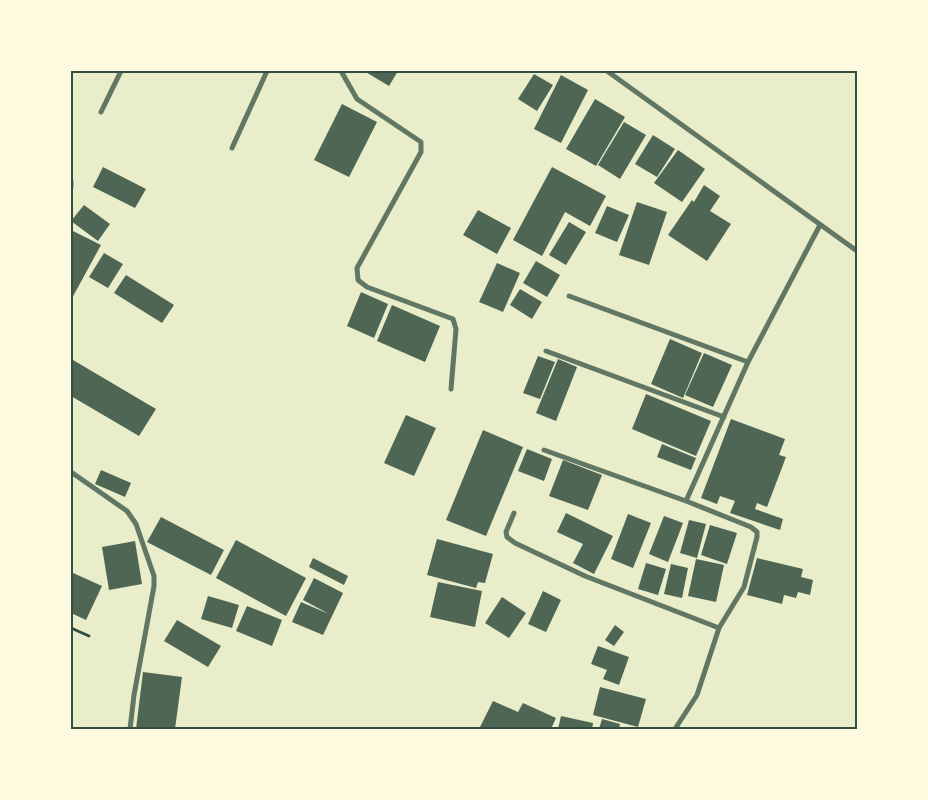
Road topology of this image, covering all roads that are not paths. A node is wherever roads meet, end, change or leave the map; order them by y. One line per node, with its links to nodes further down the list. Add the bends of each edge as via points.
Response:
1 (121, 71): 5 (street)
2 (267, 71): 6 (street)
3 (341, 71): 14 (street, via 356,99 421,142 421,152 357,268 357,276 367,286 453,319 456,329)
4 (607, 71): 9 (street)
5 (102, 112)
6 (232, 148)
7 (71, 181): 8 (street)
8 (71, 187)
9 (820, 225): 10 (street); 13 (street)
10 (857, 251)
11 (569, 296): 13 (street)
12 (546, 351): 15 (street)
13 (748, 362): 15 (street)
14 (451, 389)
15 (724, 417): 18 (street)
16 (544, 450): 18 (street)
17 (71, 472): 21 (street, via 127,512 136,524 154,576)
18 (686, 501): 20 (street, via 751,527 756,532 744,587)
19 (514, 513): 20 (street, via 506,532 515,543 585,576)
20 (719, 628): 22 (street, via 697,695)
21 (130, 729)
22 (675, 729)

